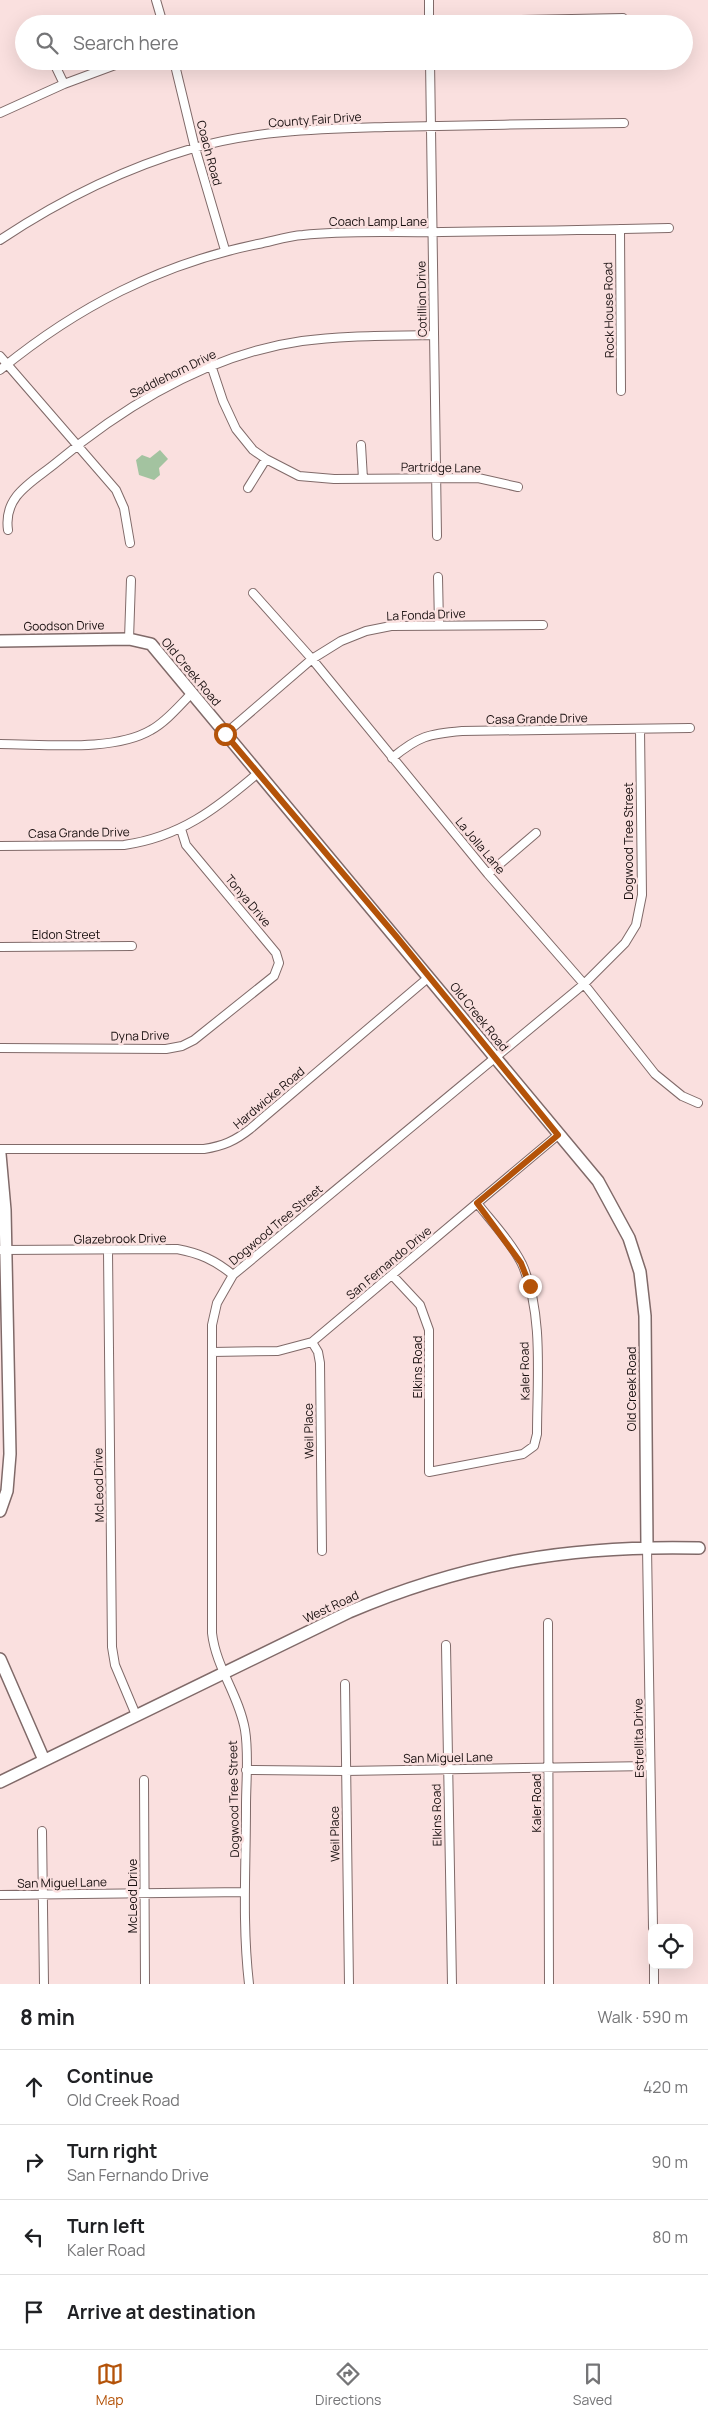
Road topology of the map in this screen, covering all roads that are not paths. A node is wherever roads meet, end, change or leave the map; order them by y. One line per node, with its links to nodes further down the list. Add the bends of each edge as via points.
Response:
1 (156, 0): 3 (street)
2 (429, 0): 4 (street)
3 (160, 15)
4 (429, 15)
5 (57, 70): 9 (street)
6 (102, 70): 9 (street)
7 (176, 70): 13 (street, Coach Road)
8 (430, 70): 12 (street, Cotillion Drive)
9 (64, 84): 10 (street)
10 (0, 113)
11 (624, 123): 12 (street, County Fair Drive)
12 (431, 126): 13 (street, County Fair Drive, via 303,130 250,136); 16 (street, Cotillion Drive)
13 (195, 148): 17 (street, County Fair Drive, via 124,172 33,218); 18 (street, Coach Road)
14 (669, 228): 15 (street, Coach Lamp Lane)
15 (620, 229): 16 (street, Coach Lamp Lane); 24 (street, Rock House Road)
16 (432, 232): 18 (street, Coach Lamp Lane, via 356,231 300,235); 19 (street, Cotillion Drive)
17 (0, 240)
18 (225, 250): 21 (street, Coach Lamp Lane, via 130,285 85,310)
19 (434, 335): 22 (street, Saddlehorn Drive, via 329,337 299,341); 28 (street, Cotillion Drive)
20 (0, 356): 21 (street)
21 (7, 364): 23 (street, Coach Lamp Lane); 26 (street)
22 (211, 365): 26 (street, Saddlehorn Drive, via 149,396); 27 (street, Partridge Lane, via 236,429)
23 (0, 370)
24 (621, 390)
25 (361, 444): 29 (street)
26 (76, 446): 32 (street, Saddlehorn Drive, via 12,499 6,516); 34 (street, via 116,490 124,508)
27 (266, 459): 29 (street, Partridge Lane, via 299,476); 31 (street)
28 (436, 478): 29 (street, Partridge Lane); 30 (street, Partridge Lane, via 478,478); 33 (street, Cotillion Drive)
29 (362, 479)
30 (518, 487)
31 (248, 488)
32 (8, 530)
33 (437, 536)
34 (130, 542)
35 (438, 577): 39 (street)
36 (131, 580): 40 (street)
37 (253, 592): 42 (street, La Jolla Lane)
38 (543, 624): 39 (street, La Fonda Drive)
39 (439, 625): 42 (street, La Fonda Drive, via 391,626 366,631)
40 (129, 639): 41 (street, Goodson Drive); 43 (street, Old Creek Road, via 151,644)
41 (0, 642)
42 (312, 658): 46 (street, La Fonda Drive); 48 (street, La Jolla Lane)
43 (192, 694): 46 (street, Old Creek Road); 47 (street, via 152,730 124,741 104,744)
44 (690, 728): 45 (street, Casa Grande Drive)
45 (640, 729): 48 (street, Casa Grande Drive, via 428,734); 57 (street, Dogwood Tree Street, via 642,894 636,925 625,943)
46 (225, 734): 49 (street, Old Creek Road)
47 (0, 744)
48 (392, 758): 53 (street, La Jolla Lane)
49 (258, 772): 50 (street, Casa Grande Drive, via 220,805); 56 (street, Old Creek Road)
50 (181, 829): 52 (street, Casa Grande Drive, via 124,845); 58 (street, Tonya Drive, via 186,845 276,953 279,963 274,976)
51 (536, 833): 53 (street)
52 (0, 846)
53 (488, 874): 57 (street, La Jolla Lane)
54 (132, 946): 55 (street, Eldon Street)
55 (0, 947)
56 (429, 978): 60 (street, Old Creek Road); 63 (street, Hardwicke Road, via 250,1129 222,1146 204,1149)
57 (584, 984): 60 (street, Dogwood Tree Street); 61 (street, La Jolla Lane, via 666,1084)
58 (260, 987): 59 (street, Dyna Drive, via 182,1046 166,1049)
59 (0, 1048)
60 (494, 1057): 62 (street, Old Creek Road); 68 (street, Dogwood Tree Street)
61 (698, 1103)
62 (558, 1135): 65 (street, San Fernando Drive); 76 (street, Old Creek Road, via 598,1181 629,1238 640,1272 645,1316)
63 (0, 1149)
64 (0, 1154): 66 (street, via 5,1210)
65 (477, 1203): 69 (street, San Fernando Drive); 74 (street, Kaler Road, via 516,1256 530,1286 536,1310 538,1434 534,1446 523,1454)
66 (3, 1250): 67 (street, Glazebrook Drive); 72 (street)
67 (108, 1251): 68 (street, Glazebrook Drive, via 176,1250 197,1253 213,1259); 84 (street, McLeod Drive, via 112,1647 115,1665)
68 (233, 1275): 71 (street, Dogwood Tree Street, via 217,1304 212,1326)
69 (392, 1275): 70 (street, San Fernando Drive); 74 (street, Elkins Road, via 420,1305 429,1330)
70 (312, 1342): 71 (street, San Fernando Drive, via 278,1351); 78 (street, Weil Place, via 320,1363)
71 (212, 1352): 82 (street, Dogwood Tree Street, via 212,1633 215,1654)
72 (3, 1353): 73 (street)
73 (5, 1454): 75 (street, via 7,1491)
74 (429, 1472)
75 (0, 1511)
76 (647, 1547): 77 (street, West Road); 82 (street, West Road, via 546,1555 467,1571 367,1605); 86 (street, Estrellita Drive)
77 (699, 1548)
78 (322, 1551)
79 (548, 1622): 87 (street, Kaler Road)
80 (446, 1645): 89 (street, Elkins Road)
81 (0, 1659): 85 (street)
82 (223, 1673): 84 (street, West Road); 88 (street, Dogwood Tree Street, via 239,1705 245,1731)
83 (345, 1684): 90 (street, Weil Place)
84 (136, 1715): 85 (street, West Road)
85 (44, 1760): 92 (street, West Road)
86 (650, 1766): 87 (street, San Miguel Lane); 98 (street, Estrellita Drive)
87 (548, 1768): 89 (street, San Miguel Lane); 106 (street, Kaler Road)
88 (246, 1770): 90 (street, San Miguel Lane); 94 (street, Dogwood Tree Street)
89 (447, 1770): 90 (street, San Miguel Lane); 105 (street, Elkins Road)
90 (345, 1771): 104 (street, Weil Place)
91 (144, 1780): 95 (street, McLeod Drive)
92 (0, 1782)
93 (42, 1831): 97 (street)
94 (244, 1892): 95 (street, San Miguel Lane); 103 (street, Dogwood Tree Street)
95 (144, 1893): 97 (street, San Miguel Lane); 102 (street, McLeod Drive)
96 (0, 1895): 97 (street, San Miguel Lane)
97 (43, 1895): 101 (street)
98 (653, 1924)
99 (654, 1969): 100 (street)
100 (654, 1983)
101 (44, 1984)
102 (144, 1984)
103 (249, 1984)
104 (349, 1984)
105 (452, 1984)
106 (549, 1984)

